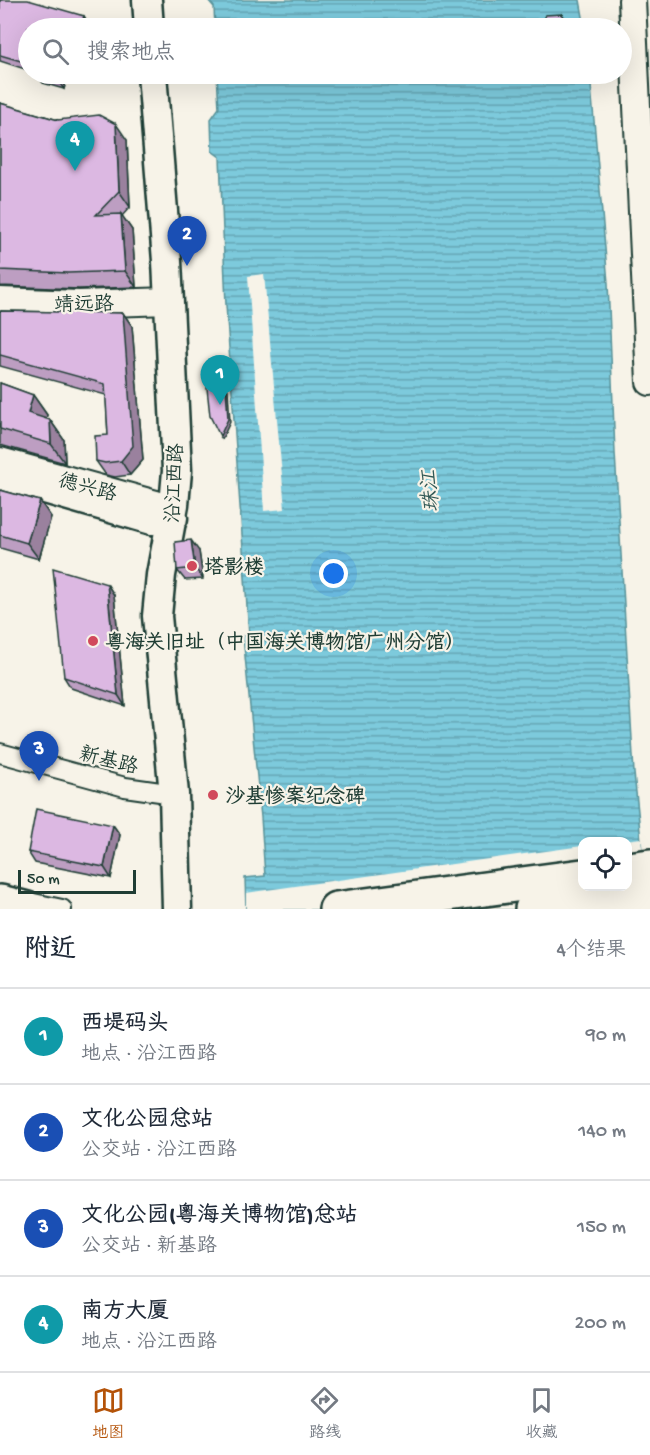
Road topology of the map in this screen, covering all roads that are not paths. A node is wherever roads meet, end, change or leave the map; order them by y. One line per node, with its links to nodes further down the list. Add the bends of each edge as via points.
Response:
1 (147, 0): 4 (main road)
2 (632, 0): 9 (main road)
3 (648, 0): 5 (main road)
4 (148, 18)
5 (650, 33)
6 (154, 84): 8 (main road, 沿江西路)
7 (0, 301): 8 (main road, 靖远路)
8 (169, 301): 12 (main road, 沿江西路, via 177,471)
9 (650, 382)
10 (0, 461): 12 (main road, 德兴路, via 156,504)
11 (0, 476): 12 (main road, via 153,520)
12 (172, 518): 14 (main road, 沿江西路, via 157,616)
13 (0, 753): 14 (street, 新基路, via 114,785)
14 (174, 794): 21 (main road, 沿江西路)
15 (650, 866): 16 (highway)
16 (632, 869)
17 (578, 877): 26 (highway)
18 (650, 894): 27 (highway)
19 (0, 895): 25 (street)
20 (0, 902): 24 (highway)
21 (171, 904)
22 (0, 907): 23 (highway)
23 (10, 909)
24 (27, 909)
25 (62, 909)
26 (336, 909)
27 (532, 909)

